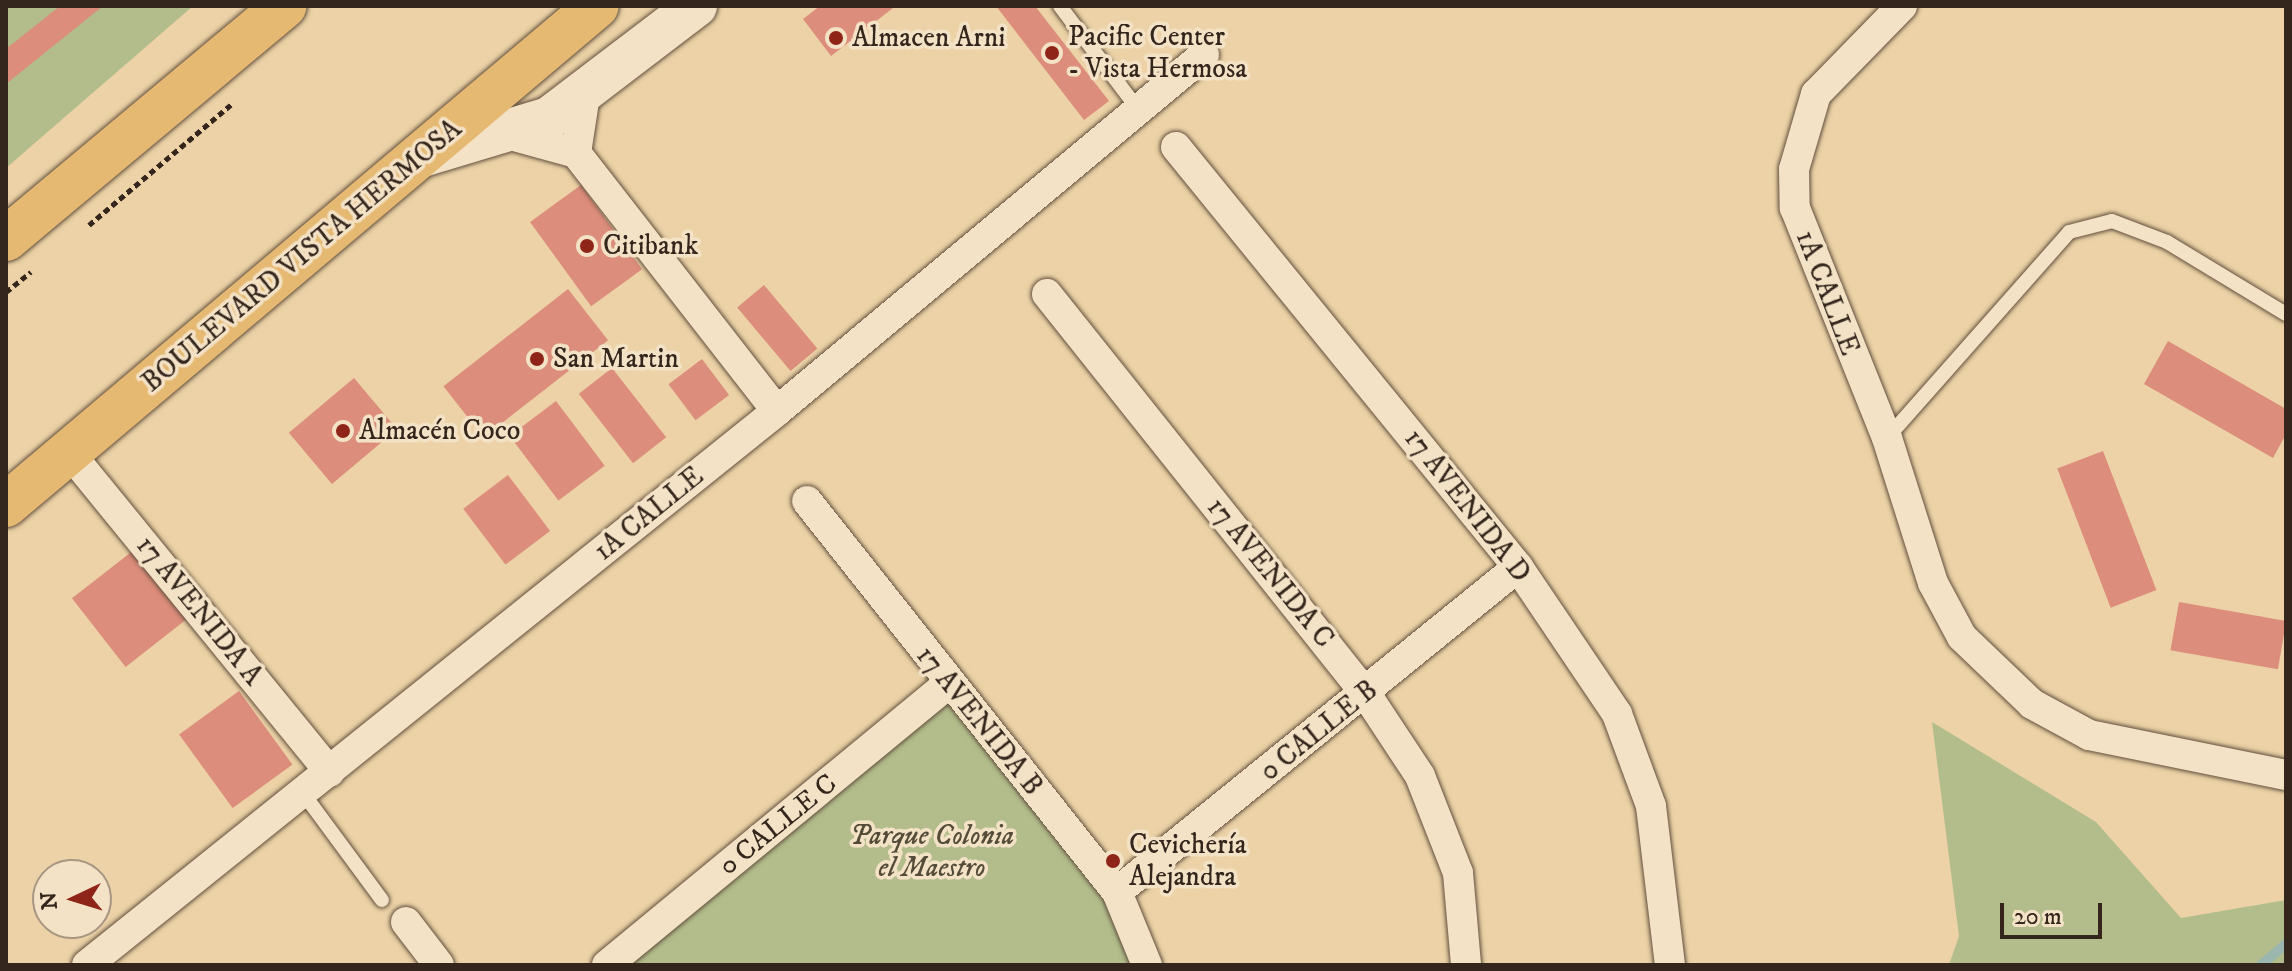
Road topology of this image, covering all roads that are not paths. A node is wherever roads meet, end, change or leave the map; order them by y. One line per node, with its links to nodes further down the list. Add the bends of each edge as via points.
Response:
1 (285, 6): 13 (main road)
2 (597, 6): 12 (main road, BOULEVARD VISTA HERMOSA)
3 (696, 6): 7 (street)
4 (1060, 6): 8 (lane)
5 (1902, 6): 17 (street, 1A CALLE, via 1816,94 1794,169 1807,253)
6 (1204, 55): 8 (street, 1A CALLE)
7 (585, 95): 9 (street); 11 (street)
8 (1138, 109): 16 (street, 1A CALLE)
9 (507, 134): 11 (street); 12 (street)
10 (1176, 147): 21 (street, 17 AVENIDA D)
11 (576, 153): 16 (street)
12 (422, 156): 18 (main road, BOULEVARD VISTA HERMOSA)
13 (6, 239)
14 (1047, 294): 23 (street, 17 AVENIDA C)
15 (2286, 314): 17 (lane, via 2167,242 2112,221 2069,232)
16 (777, 411): 24 (street, 1A CALLE)
17 (1887, 438): 25 (street, 1A CALLE, via 1933,583 1962,637 2032,704 2089,735)
18 (68, 451): 20 (main road, BOULEVARD VISTA HERMOSA); 24 (street, 17 AVENIDA A)
19 (807, 501): 22 (street, 17 AVENIDA B)
20 (6, 505)
21 (1518, 567): 23 (street, 0 CALLE B); 35 (street, 17 AVENIDA D, via 1617,714 1651,806 1669,912)
22 (948, 684): 27 (street, 17 AVENIDA B); 33 (street, 0 CALLE C)
23 (1366, 694): 27 (street, 0 CALLE B); 34 (street, 17 AVENIDA C, via 1420,776 1458,873)
24 (330, 772): 26 (street, 1A CALLE)
25 (2286, 775)
26 (303, 793): 28 (lane); 31 (street, 1A CALLE)
27 (1117, 892): 30 (street, 17 AVENIDA B)
28 (382, 900)
29 (406, 922): 32 (street)
30 (1145, 955)
31 (87, 965)
32 (439, 965)
33 (607, 965)
34 (1466, 965)
35 (1670, 965)

